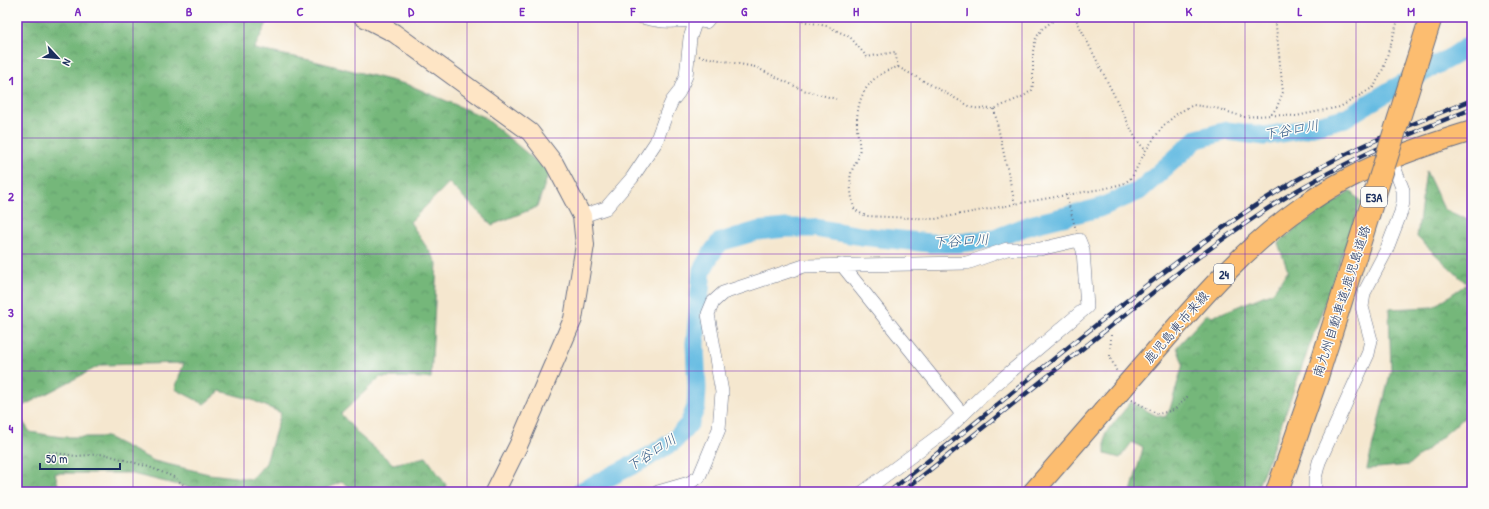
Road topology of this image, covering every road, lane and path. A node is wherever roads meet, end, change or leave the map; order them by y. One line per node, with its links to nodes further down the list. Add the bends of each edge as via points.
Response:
1 (362, 17): 21 (street, via 394,33 530,132 554,163)
2 (642, 17): 10 (street, via 673,22)
3 (710, 17): 10 (street, via 706,22)
4 (791, 17): 12 (path, via 827,26 850,37 867,57 895,52)
5 (1058, 17): 14 (path, via 1042,29 1036,38 1032,90)
6 (1075, 17): 17 (path, via 1136,139)
7 (1275, 17): 15 (path, via 1283,92)
8 (1399, 17): 15 (path, via 1383,69 1374,87 1340,107 1296,116)
9 (1432, 17): 34 (highway, 南九州自動車道;鹿児島道路 / E3A, bridge, via 1317,377)
10 (696, 20): 11 (street, via 690,38)
11 (689, 54): 13 (path, via 755,67 803,90); 21 (street, via 686,76 667,112 656,142 632,178 606,208)
12 (898, 67): 14 (path, via 973,108); 20 (path, via 877,76 868,84 860,99 857,115 859,154 850,175 854,207 859,213 866,216 935,219)
13 (836, 99)
14 (994, 109): 20 (path)
15 (1271, 115): 17 (path, via 1244,117 1216,108 1193,105 1178,113 1163,126)
16 (1472, 131): 18 (main road, 鹿児島東市来線 / 24)
17 (1146, 150): 19 (path, via 1132,177 1124,183)
18 (1391, 159): 25 (main road, 鹿児島東市来線 / 24, via 1365,170 1302,206 1265,235 1201,299); 35 (street, via 1403,190 1401,212 1386,251 1364,293 1362,307 1371,340 1368,354 1319,462)
19 (1066, 195): 20 (path); 22 (path)
20 (1015, 204)
21 (582, 216): 30 (street, via 585,245 573,319 518,446)
22 (1079, 240): 23 (street, via 1040,250 1007,249 967,263); 27 (street, via 1083,250 1087,307)
23 (842, 265): 27 (street); 31 (street, via 804,266 723,293 713,302 708,314 722,392 719,429 699,477 689,483)
24 (1111, 335): 25 (path, via 1110,358)
25 (1123, 388): 26 (path, via 1127,397 1158,414 1174,410); 33 (main road, 鹿児島東市来線 / 24)
26 (1189, 395)
27 (962, 414): 32 (street, via 949,428)
28 (49, 452): 29 (path, via 76,456 104,454 149,466 174,477)
29 (192, 492)
30 (495, 492)
31 (658, 492)
32 (863, 492)
33 (1033, 492)
34 (1277, 492)
35 (1315, 492)

